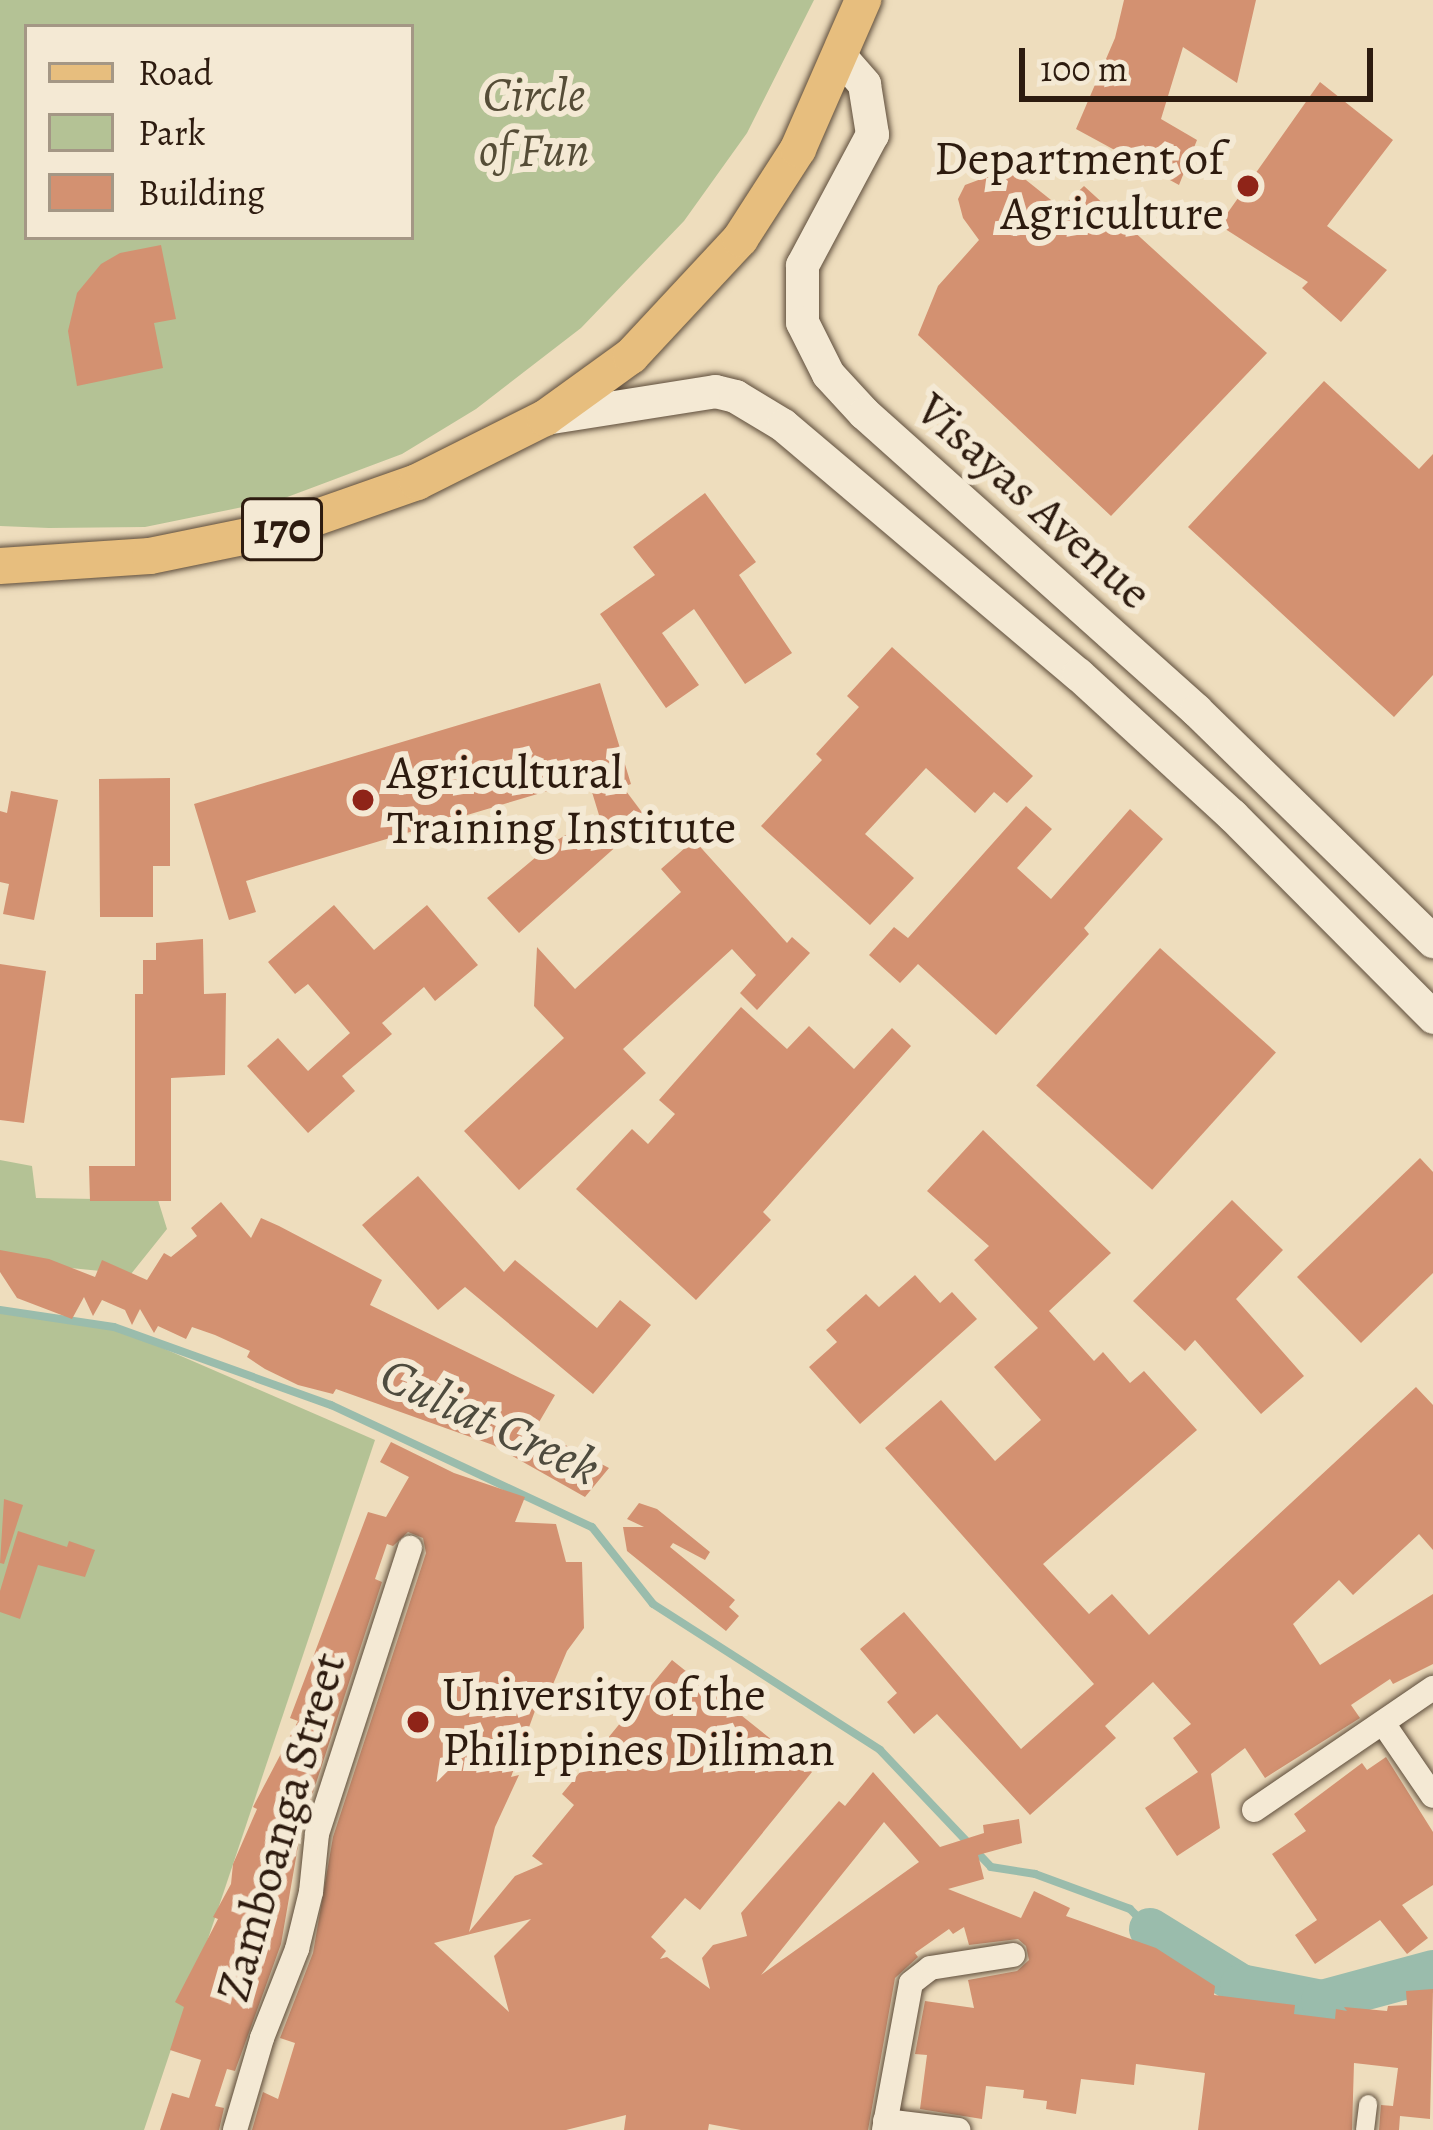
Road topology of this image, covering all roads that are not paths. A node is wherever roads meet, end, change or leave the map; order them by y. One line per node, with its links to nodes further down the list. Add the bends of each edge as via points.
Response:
1 (863, 0): 2 (main road, 170)
2 (840, 56): 3 (main road, 170, via 771,195 707,280 631,356); 5 (main road, Visayas Avenue, via 864,84 872,134 802,265 810,347 864,413)
3 (545, 418): 4 (main road, 170, via 417,482 286,528 150,556); 7 (main road, Visayas Avenue, via 681,393 735,396 783,425)
4 (0, 566)
5 (1082, 608): 6 (main road, Visayas Avenue); 7 (main road)
6 (1115, 638): 8 (main road, via 1094,647); 9 (main road, Visayas Avenue)
7 (1046, 646): 8 (main road, Visayas Avenue)
8 (1078, 674): 10 (main road, Visayas Avenue)
9 (1433, 941)
10 (1433, 1017)
11 (410, 1548): 19 (street, Zamboanga Street, via 316,1834 297,1949)
12 (1433, 1688): 13 (street)
13 (1383, 1723): 14 (street); 15 (street)
14 (1433, 1796)
15 (1254, 1810)
16 (1013, 1955): 18 (street, via 930,1968 911,1983)
17 (1368, 2104): 21 (street)
18 (884, 2126): 20 (street)
19 (235, 2130)
20 (958, 2130)
21 (1365, 2130)

